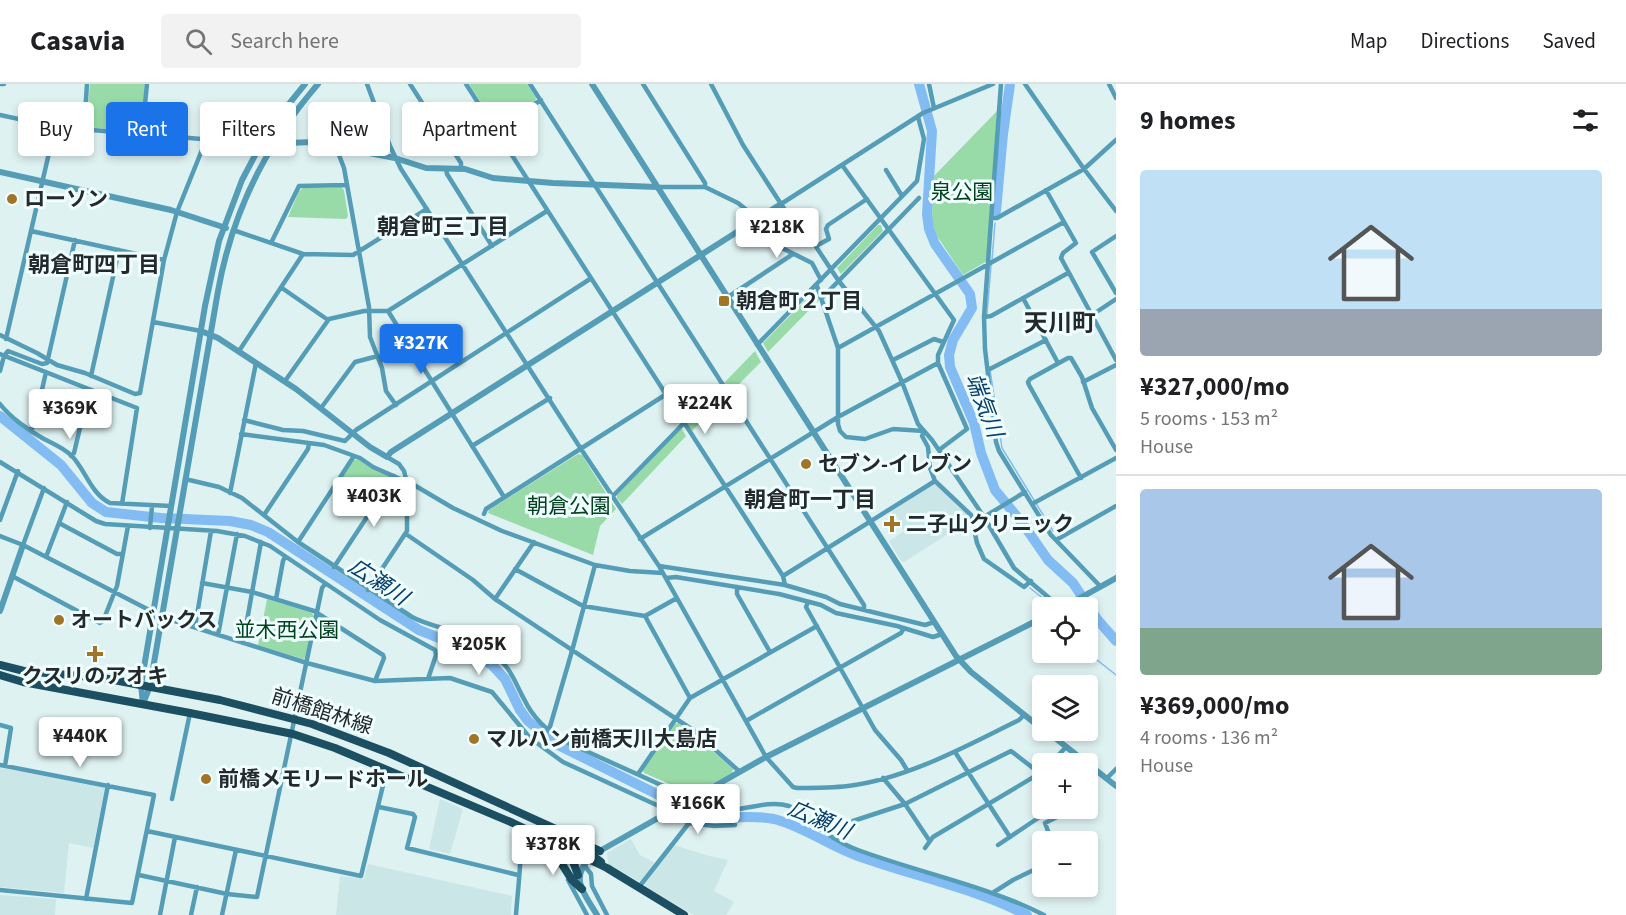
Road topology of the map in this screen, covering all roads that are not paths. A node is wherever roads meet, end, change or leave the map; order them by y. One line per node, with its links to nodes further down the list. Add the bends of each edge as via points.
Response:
1 (87, 84): 19 (street)
2 (147, 84): 20 (street)
3 (305, 84): 21 (street)
4 (318, 84): 25 (street)
5 (367, 84): 37 (street)
6 (410, 84): 39 (street)
7 (466, 84): 22 (street)
8 (530, 84): 18 (street)
9 (592, 84): 48 (street)
10 (643, 84): 49 (street)
11 (711, 84): 54 (street)
12 (929, 84): 24 (street)
13 (993, 84): 24 (street)
14 (1001, 84): 60 (street)
15 (1025, 84): 41 (street)
16 (1109, 84): 17 (street)
17 (1116, 98)
18 (541, 100): 23 (street); 46 (street)
19 (86, 102)
20 (145, 102)
21 (290, 102)
22 (478, 102)
23 (538, 102)
24 (932, 108): 27 (street)
25 (296, 111)
26 (0, 115): 28 (street)
27 (918, 117): 38 (street); 51 (street, via 924,139 919,178)
28 (18, 119)
29 (1116, 140): 41 (street)
30 (200, 155): 58 (street)
31 (48, 156): 44 (street)
32 (255, 156): 63 (street)
33 (266, 156): 64 (street)
34 (339, 156): 47 (street)
35 (385, 156): 37 (street)
36 (512, 156): 45 (street)
37 (395, 158): 40 (street, via 429,169); 55 (street)
38 (842, 165): 53 (street); 54 (street)
39 (461, 168): 40 (street); 45 (street, via 493,178)
40 (446, 169): 70 (street)
41 (1084, 169): 50 (street); 57 (street)
42 (886, 170): 51 (street)
43 (0, 172): 44 (street)
44 (42, 181): 58 (street); 66 (street)
45 (528, 182): 46 (street); 56 (street)
46 (594, 184): 48 (street); 85 (street)
47 (346, 185): 69 (street, via 299,186); 73 (street)
48 (657, 187): 49 (street); 75 (street)
49 (705, 187): 61 (street, via 746,208)
50 (1047, 190): 60 (street); 62 (street)
51 (902, 196): 59 (street)
52 (919, 198): 65 (street)
53 (867, 199): 59 (street); 71 (street, via 828,225 829,239)
54 (781, 204): 61 (street); 71 (street)
55 (427, 209): 73 (street); 78 (street)
56 (548, 211): 70 (street); 82 (street)
57 (1116, 211)
58 (177, 212): 63 (street); 77 (street)
59 (880, 218): 65 (street); 80 (street)
60 (992, 218): 79 (street)
61 (755, 220): 75 (street); 76 (street, via 776,245)
62 (1064, 222): 79 (street); 81 (street, via 1076,243 1061,255)
63 (223, 227): 64 (street); 102 (street)
64 (233, 230): 69 (street); 104 (street, via 221,270)
65 (889, 230): 84 (street); 88 (street)
66 (31, 231): 68 (street); 106 (street)
67 (1116, 236): 89 (street, via 1092,252)
68 (75, 240): 72 (street); 114 (street)
69 (271, 243): 74 (street)
70 (492, 246): 78 (street)
71 (816, 246): 80 (street)
72 (119, 250): 77 (street); 125 (street)
73 (358, 253): 74 (street); 94 (street)
74 (303, 254): 87 (street)
75 (701, 254): 85 (street); 90 (street)
76 (793, 254): 83 (street, via 810,261); 90 (street)
77 (164, 260): 100 (street)
78 (463, 264): 95 (street); 103 (street)
79 (988, 264): 88 (street); 98 (street)
80 (831, 270): 83 (street); 84 (street)
81 (1068, 273): 92 (street); 97 (street)
82 (590, 279): 96 (street); 103 (street)
83 (821, 280): 86 (street)
84 (838, 280): 91 (street); 101 (street)
85 (657, 282): 96 (street); 156 (street)
86 (817, 285): 91 (street); 109 (street)
87 (282, 288): 99 (street); 111 (street)
88 (935, 292): 101 (street); 108 (street, via 954,320)
89 (1116, 294)
90 (728, 297): 109 (street)
91 (822, 297): 110 (street)
92 (1023, 298): 98 (street); 107 (street)
93 (1116, 299): 97 (street)
94 (369, 311): 95 (street); 99 (street); 113 (street, via 369,333)
95 (388, 311): 127 (street)
96 (612, 311): 120 (street); 131 (street)
97 (1092, 315): 116 (street)
98 (984, 317): 122 (street)
99 (328, 320): 126 (street)
100 (153, 322): 102 (street); 125 (street, via 140,393)
101 (875, 327): 110 (street); 115 (street)
102 (201, 331): 104 (street); 176 (street)
103 (507, 332): 120 (street); 127 (street)
104 (210, 334): 111 (street); 161 (street)
105 (0, 335): 106 (street)
106 (6, 339): 114 (street)
107 (1046, 340): 119 (street); 122 (street)
108 (943, 342): 115 (street, via 934,339); 118 (street)
109 (757, 345): 143 (street)
110 (838, 348): 137 (street)
111 (238, 351): 117 (street)
112 (2, 355): 114 (street, via 10,351 42,364); 123 (street); 124 (street)
113 (378, 356): 134 (street, via 386,391); 135 (street, via 355,362)
114 (49, 360): 125 (street)
115 (893, 360): 128 (street)
116 (1116, 360)
117 (256, 363): 126 (street); 138 (street)
118 (938, 363): 128 (street); 150 (street, via 967,429)
119 (1058, 363): 129 (street, via 1071,358); 160 (street, via 1029,383)
120 (527, 364): 132 (street); 136 (street)
121 (1116, 365): 129 (street)
122 (988, 370): 166 (street, via 997,446)
123 (0, 371)
124 (46, 372): 130 (street); 140 (street)
125 (91, 376)
126 (285, 381): 135 (street)
127 (432, 382): 134 (street); 136 (street)
128 (902, 382): 137 (street); 141 (street)
129 (1083, 382): 151 (street, via 1092,408)
130 (89, 390): 152 (street); 172 (street, via 138,410)
131 (665, 395): 139 (street); 149 (street)
132 (550, 398): 148 (street); 149 (street)
133 (0, 404): 140 (street)
134 (396, 405): 142 (street)
135 (321, 408): 142 (street)
136 (451, 413): 148 (street); 154 (street)
137 (838, 417): 141 (street, via 839,429 847,438 865,439 893,429); 143 (street)
138 (244, 420): 142 (street, via 341,442); 144 (street)
139 (684, 423): 164 (street); 169 (street)
140 (31, 430): 152 (street)
141 (924, 431): 145 (street); 146 (street)
142 (352, 433): 154 (street)
143 (813, 433): 156 (street); 181 (street)
144 (241, 434): 147 (street); 167 (street)
145 (930, 438): 146 (street); 150 (street)
146 (924, 441): 162 (street)
147 (309, 443): 153 (street); 178 (street)
148 (472, 446): 168 (street)
149 (581, 449): 168 (street); 169 (street)
150 (939, 450): 179 (street)
151 (1116, 450)
152 (71, 456): 172 (street, via 101,497)
153 (354, 456): 159 (street); 194 (street)
154 (387, 457): 163 (street, via 402,467)
155 (1116, 458): 160 (street)
156 (770, 459): 164 (street); 197 (street)
157 (0, 462): 158 (street)
158 (18, 471): 165 (street); 171 (street)
159 (394, 476): 163 (street); 203 (street)
160 (1081, 477): 173 (street)
161 (185, 479): 167 (street); 186 (street)
162 (935, 481): 181 (street); 210 (street, via 970,512 986,561 1024,587)
163 (407, 483): 189 (street); 195 (street, via 491,526)
164 (725, 487): 191 (street); 207 (street)
165 (44, 488): 170 (street); 196 (street)
166 (1025, 492): 173 (street); 179 (street)
167 (230, 493): 178 (street)
168 (504, 497): 177 (street)
169 (612, 497): 191 (street)
170 (67, 502): 182 (street); 184 (street, via 100,523)
171 (3, 504): 180 (street)
172 (122, 504): 175 (street)
173 (1032, 504): 192 (street)
174 (1116, 506): 192 (street)
175 (152, 508): 176 (street); 183 (street)
176 (171, 509): 185 (street)
177 (484, 514)
178 (264, 515): 194 (street)
179 (984, 517): 210 (street, via 1014,568)
180 (0, 520)
181 (871, 522): 197 (street); 233 (street)
182 (59, 523): 198 (street); 199 (street)
183 (150, 525): 184 (street); 185 (street)
184 (128, 526): 198 (street)
185 (168, 526): 186 (street); 229 (street)
186 (177, 527): 187 (street); 232 (street)
187 (211, 531): 188 (street); 211 (street)
188 (237, 534): 193 (street); 215 (street)
189 (406, 534): 217 (street); 224 (street)
190 (0, 536): 196 (street)
191 (640, 539): 202 (street)
192 (1056, 540): 214 (street)
193 (261, 542): 200 (street); 218 (street)
194 (298, 542): 203 (street)
195 (534, 542): 201 (street); 204 (street)
196 (22, 544): 199 (street); 206 (street)
197 (827, 548): 207 (street); 227 (street)
198 (123, 554): 219 (street)
199 (46, 557): 219 (street)
200 (285, 557): 212 (street); 223 (street)
201 (595, 565): 205 (street); 226 (street)
202 (659, 566): 205 (street); 213 (street)
203 (334, 567): 217 (street)
204 (515, 569): 224 (street); 226 (street)
205 (663, 573): 208 (street)
206 (12, 576): 219 (street, via 98,623 103,621); 228 (street)
207 (783, 576): 213 (street)
208 (666, 578): 216 (street); 222 (street)
209 (1115, 580): 214 (street)
210 (1030, 581): 220 (street)
211 (202, 583): 215 (street); 236 (street)
212 (325, 584): 230 (street); 248 (street, via 435,650)
213 (785, 585): 227 (street)
214 (1100, 586): 221 (street)
215 (227, 587): 218 (street); 238 (street)
216 (737, 587): 225 (street); 242 (street, via 737,594)
217 (369, 590): 263 (street, via 418,620 465,636 487,649 507,668 528,707)
218 (252, 592): 223 (street); 240 (street)
219 (115, 593): 229 (street)
220 (1048, 597)
221 (1080, 597)
222 (677, 598): 231 (street); 249 (street)
223 (276, 599): 230 (street)
224 (495, 599): 241 (street)
225 (808, 602): 235 (street, via 806,607); 237 (street, via 836,613)
226 (583, 606): 231 (street); 241 (street)
227 (864, 609): 233 (street, via 925,625)
228 (0, 611)
229 (153, 612): 251 (street)
230 (317, 613): 244 (street); 250 (street, via 383,655)
231 (645, 616): 253 (street)
232 (162, 617): 236 (street); 252 (street)
233 (934, 622): 239 (street)
234 (1032, 623): 243 (street)
235 (817, 626): 242 (street); 246 (street)
236 (195, 627): 238 (street)
237 (904, 628): 239 (street, via 933,637); 246 (street)
238 (218, 634): 240 (street)
239 (942, 634): 243 (street)
240 (243, 643): 244 (street)
241 (572, 651): 258 (street); 263 (street)
242 (770, 652): 249 (street)
243 (960, 661): 255 (street); 257 (street)
244 (307, 663): 250 (street); 259 (street)
245 (0, 665): 251 (main road, 前橋館林線)
246 (841, 668): 255 (street); 260 (street)
247 (0, 675): 254 (main road, 前橋館林線)
248 (428, 679): 250 (street); 290 (street, via 453,679 492,692 530,738 557,758)
249 (723, 679): 253 (street); 260 (street)
250 (375, 681)
251 (141, 685): 252 (main road, 前橋館林線); 254 (street)
252 (150, 686): 254 (street); 259 (main road, 前橋館林線)
253 (690, 698): 258 (street)
254 (143, 704): 256 (main road, 前橋館林線)
255 (863, 710): 270 (street); 275 (street)
256 (190, 713): 264 (main road, 前橋館林線); 285 (street)
257 (1024, 715): 261 (street); 267 (street)
258 (675, 718): 277 (street); 279 (street)
259 (296, 719): 264 (street); 291 (main road, 前橋館林線, via 389,753)
260 (746, 721): 270 (street)
261 (1032, 721)
262 (0, 725): 271 (street, via 11,728)
263 (549, 730): 279 (street, via 566,742)
264 (293, 735): 273 (main road, 前橋館林線); 309 (street)
265 (1058, 741): 266 (street)
266 (1066, 747): 268 (street); 269 (street)
267 (955, 752): 275 (street); 278 (street)
268 (1060, 753)
269 (1074, 753)
270 (766, 757): 277 (street); 280 (street, via 797,788 850,786)
271 (2, 766): 283 (street)
272 (1032, 767): 278 (street, via 1011,751)
273 (387, 769): 289 (street); 294 (main road, 前橋館林線)
274 (1116, 769): 281 (street)
275 (907, 770): 280 (street)
276 (1098, 771): 281 (street)
277 (740, 772): 286 (street)
278 (968, 773): 287 (street); 288 (street)
279 (638, 774): 286 (street)
280 (883, 778): 287 (street)
281 (1107, 778): 284 (street)
282 (1032, 780): 288 (street)
283 (108, 785): 297 (street, via 154,795); 322 (street)
284 (1116, 786)
285 (172, 799)
286 (690, 800): 290 (street); 303 (street, via 714,811 768,804 788,806)
287 (905, 804): 302 (street); 303 (street, via 854,821)
288 (989, 804): 300 (street); 302 (street)
289 (379, 807): 309 (street, via 362,876); 313 (street, via 413,814 407,848)
290 (671, 811): 295 (street); 310 (street)
291 (519, 813): 307 (main road, via 559,835); 310 (main road, 前橋館林線, via 560,831)
292 (1037, 819): 300 (street)
293 (1053, 819): 298 (street, via 1045,823)
294 (513, 823): 301 (main road, 前橋館林線); 308 (street, via 520,831)
295 (689, 823): 296 (street); 317 (street)
296 (735, 825)
297 (147, 831): 299 (street); 312 (street)
298 (1048, 831)
299 (175, 837): 306 (street); 315 (street)
300 (1010, 837): 304 (street)
301 (544, 839): 307 (main road, 前橋館林線); 308 (street, via 526,839); 318 (main road); 327 (street, via 542,846 561,867)
302 (929, 840): 305 (street)
303 (842, 842): 320 (street)
304 (998, 845)
305 (925, 848)
306 (236, 850): 309 (street); 321 (street)
307 (569, 851): 310 (main road, 前橋館林線); 314 (main road)
308 (520, 855): 313 (street)
309 (266, 856): 321 (street, via 257,897)
310 (591, 858): 314 (street); 317 (main road, 前橋館林線); 329 (street, via 592,886)
311 (1032, 871): 320 (street)
312 (139, 875): 315 (street); 322 (street, via 132,903)
313 (518, 875): 326 (street)
314 (578, 875): 318 (street)
315 (168, 881): 316 (street); 323 (street)
316 (197, 887): 321 (street); 324 (street)
317 (639, 887): 330 (main road, 前橋館林線)
318 (582, 889): 328 (street)
319 (0, 890): 322 (street)
320 (994, 892): 331 (street)
321 (227, 894): 325 (street)
322 (86, 899)
323 (160, 915)
324 (192, 915)
325 (222, 915)
326 (516, 915)
327 (587, 915)
328 (597, 915)
329 (607, 915)
330 (684, 915)
331 (1044, 915)

